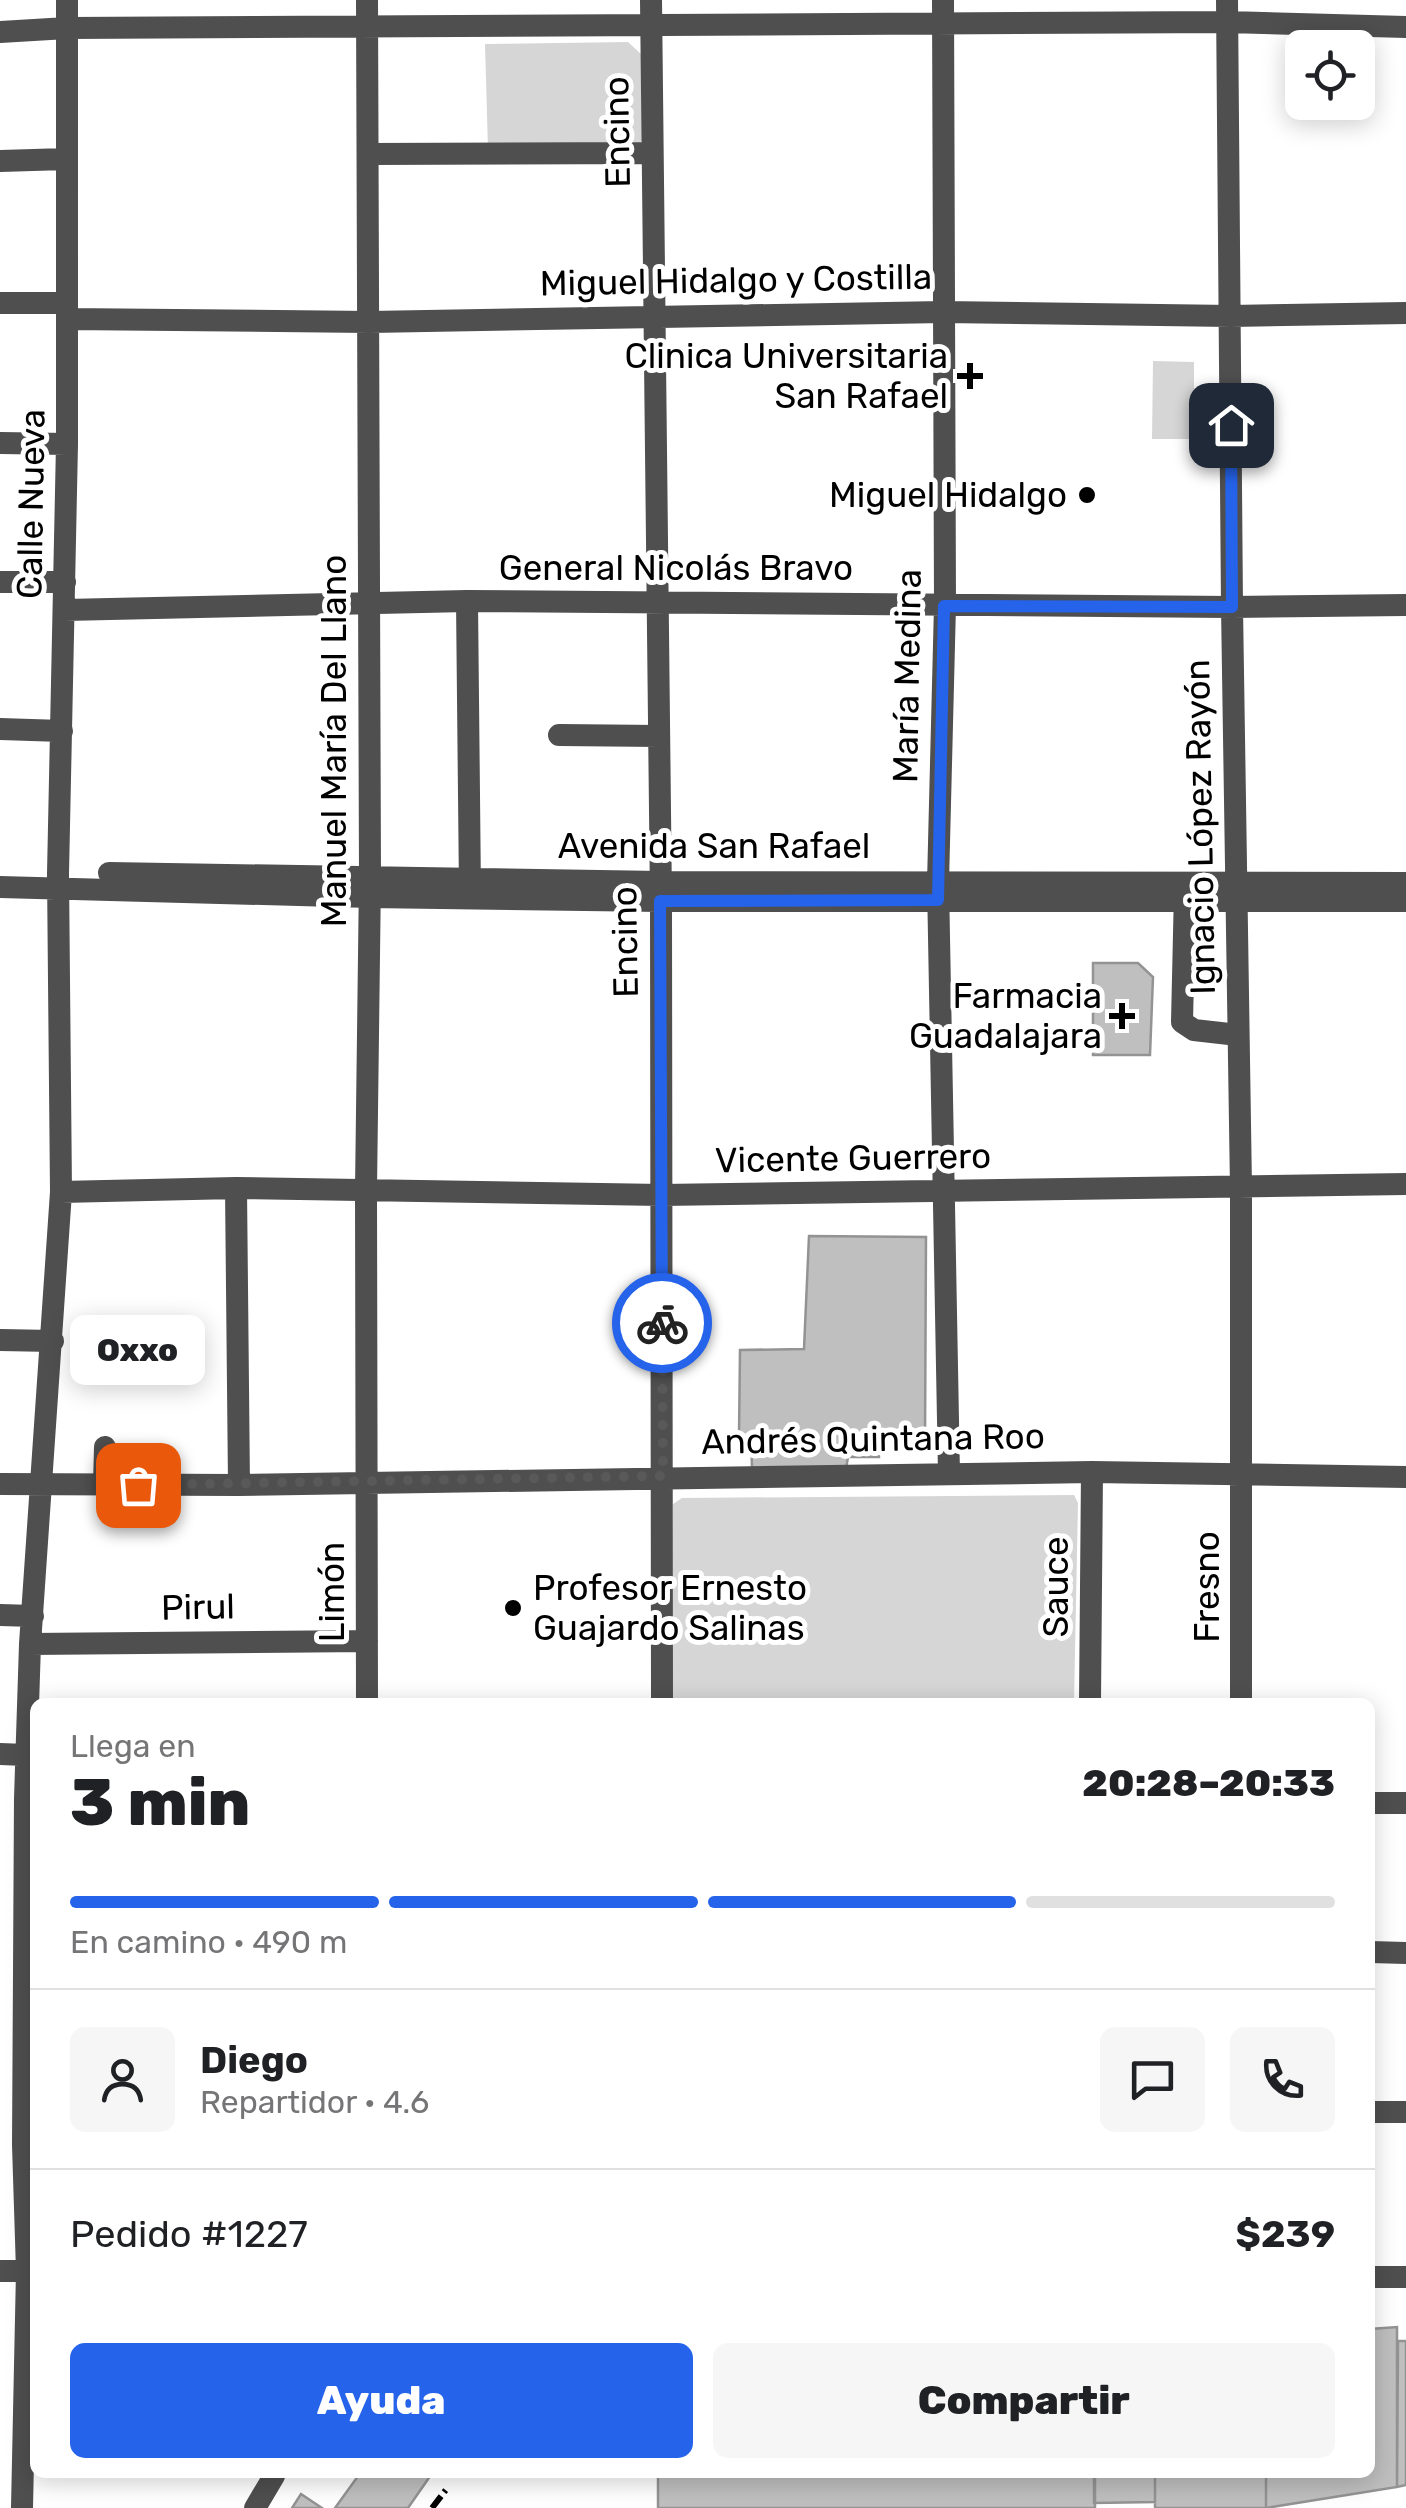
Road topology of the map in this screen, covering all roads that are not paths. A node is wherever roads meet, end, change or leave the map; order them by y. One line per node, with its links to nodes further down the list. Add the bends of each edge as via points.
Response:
1 (67, 0): 9 (street, Calle Nueva)
2 (368, 0): 7 (street, Manuel María Del Llano)
3 (943, 0): 6 (street, María Medina)
4 (1228, 11): 6 (street); 8 (street); 20 (street, Ignacio López Rayón)
5 (651, 12): 6 (street); 7 (street); 11 (street, Encino)
6 (943, 25): 17 (street, María Medina)
7 (368, 26): 9 (street); 12 (street, Manuel María Del Llano)
8 (1406, 27)
9 (67, 28): 10 (street); 13 (street, Calle Nueva)
10 (0, 32)
11 (652, 153): 12 (street); 19 (street, Encino)
12 (368, 154): 21 (street, Manuel María Del Llano)
13 (66, 160): 14 (street); 16 (street, Calle Nueva)
14 (0, 161)
15 (0, 303): 16 (street, Miguel Hidalgo y Costilla)
16 (66, 311): 21 (street, Miguel Hidalgo y Costilla); 23 (street, Calle Nueva)
17 (943, 312): 19 (street, Miguel Hidalgo y Costilla); 20 (street, Miguel Hidalgo y Costilla); 30 (street, María Medina)
18 (1406, 313): 20 (street, Miguel Hidalgo y Costilla)
19 (656, 316): 21 (street, Miguel Hidalgo y Costilla); 27 (street, Encino)
20 (1231, 316): 31 (street, Ignacio López Rayón)
21 (370, 322): 28 (street, Manuel María Del Llano)
22 (0, 443): 23 (street)
23 (67, 444): 25 (street, Calle Nueva)
24 (0, 582): 25 (street)
25 (64, 582): 32 (street, Calle Nueva)
26 (468, 601): 27 (street, General Nicolás Bravo); 28 (street, General Nicolás Bravo); 41 (street)
27 (658, 601): 30 (street, General Nicolás Bravo); 36 (street, Encino)
28 (369, 602): 32 (street, General Nicolás Bravo); 40 (street, Manuel María Del Llano)
29 (1406, 604): 31 (street, General Nicolás Bravo)
30 (944, 606): 31 (street, General Nicolás Bravo); 43 (street, María Medina)
31 (1232, 607): 45 (street, Ignacio López Rayón)
32 (65, 610): 34 (street, Calle Nueva)
33 (0, 730): 34 (street)
34 (62, 731): 37 (street, Calle Nueva)
35 (558, 735): 36 (street)
36 (659, 736): 42 (street, Encino)
37 (59, 881): 39 (street, Avenida San Rafael); 40 (street, Avenida San Rafael); 52 (street, Calle Nueva)
38 (1406, 883): 45 (street, Avenida San Rafael)
39 (11, 887)
40 (370, 888): 41 (street, Avenida San Rafael); 51 (street, Manuel María Del Llano)
41 (470, 889): 42 (street, Avenida San Rafael)
42 (660, 891): 43 (street, Avenida San Rafael); 54 (street, Encino)
43 (938, 891): 44 (street, Avenida San Rafael); 53 (street, María Medina)
44 (1186, 892): 45 (street, Avenida San Rafael); 47 (street, via 1182,1022 1194,1030)
45 (1236, 892): 46 (street, Avenida San Rafael); 47 (street, Ignacio López Rayón)
46 (1406, 901)
47 (1238, 1035): 50 (street, Ignacio López Rayón)
48 (1406, 1184): 50 (street, Vicente Guerrero)
49 (236, 1188): 51 (street, Vicente Guerrero); 52 (street, Vicente Guerrero); 66 (street)
50 (1241, 1188): 53 (street, Vicente Guerrero); 59 (street, Ignacio López Rayón)
51 (366, 1190): 54 (street, Vicente Guerrero); 63 (street, Manuel María Del Llano)
52 (61, 1192): 56 (street, Calle Nueva)
53 (946, 1193): 54 (street, Vicente Guerrero); 60 (street, María Medina)
54 (662, 1195): 61 (street, Encino)
55 (0, 1340): 56 (street)
56 (53, 1342): 65 (street, Calle Nueva)
57 (105, 1447): 67 (street)
58 (1092, 1472): 59 (street, Andrés Quintana Roo); 60 (street, Andrés Quintana Roo); 74 (street, Sauce)
59 (1242, 1472): 62 (street, Andrés Quintana Roo); 75 (street, Fresno)
60 (949, 1474): 61 (street, Andrés Quintana Roo)
61 (663, 1476): 63 (street, Andrés Quintana Roo); 73 (street, Encino)
62 (1406, 1477)
63 (367, 1482): 66 (street, Andrés Quintana Roo); 70 (street, Limón)
64 (0, 1484): 65 (street, Andrés Quintana Roo)
65 (41, 1484): 67 (street, Andrés Quintana Roo); 69 (street, Calle Nueva)
66 (239, 1485): 67 (street, Andrés Quintana Roo)
67 (104, 1486)
68 (0, 1616): 69 (street)
69 (33, 1616): 71 (street, Calle Nueva)
70 (367, 1640): 71 (street, Pirul); 72 (street, Limón)
71 (30, 1644): 77 (street, Calle Nueva)
72 (366, 1698)
73 (662, 1698)
74 (1090, 1698)
75 (1241, 1698)
76 (0, 1754): 77 (street)
77 (26, 1754): 78 (street, Calle Nueva)
78 (30, 1799): 81 (street, Calle Nueva)
79 (1375, 1803): 80 (street)
80 (1406, 1803)
81 (12, 1886): 84 (street, Calle Nueva)
82 (1375, 1952): 83 (street)
83 (1406, 1952)
84 (12, 2015): 87 (street, Calle Nueva)
85 (1375, 2112): 86 (street)
86 (1406, 2112)
87 (11, 2145): 88 (street, Calle Nueva)
88 (30, 2265)
89 (0, 2271): 90 (street)
90 (30, 2271)
91 (1375, 2277): 92 (street)
92 (1406, 2277)
93 (30, 2297): 95 (street, Calle Nueva)
94 (273, 2478): 96 (street)
95 (22, 2508)
96 (255, 2508)

